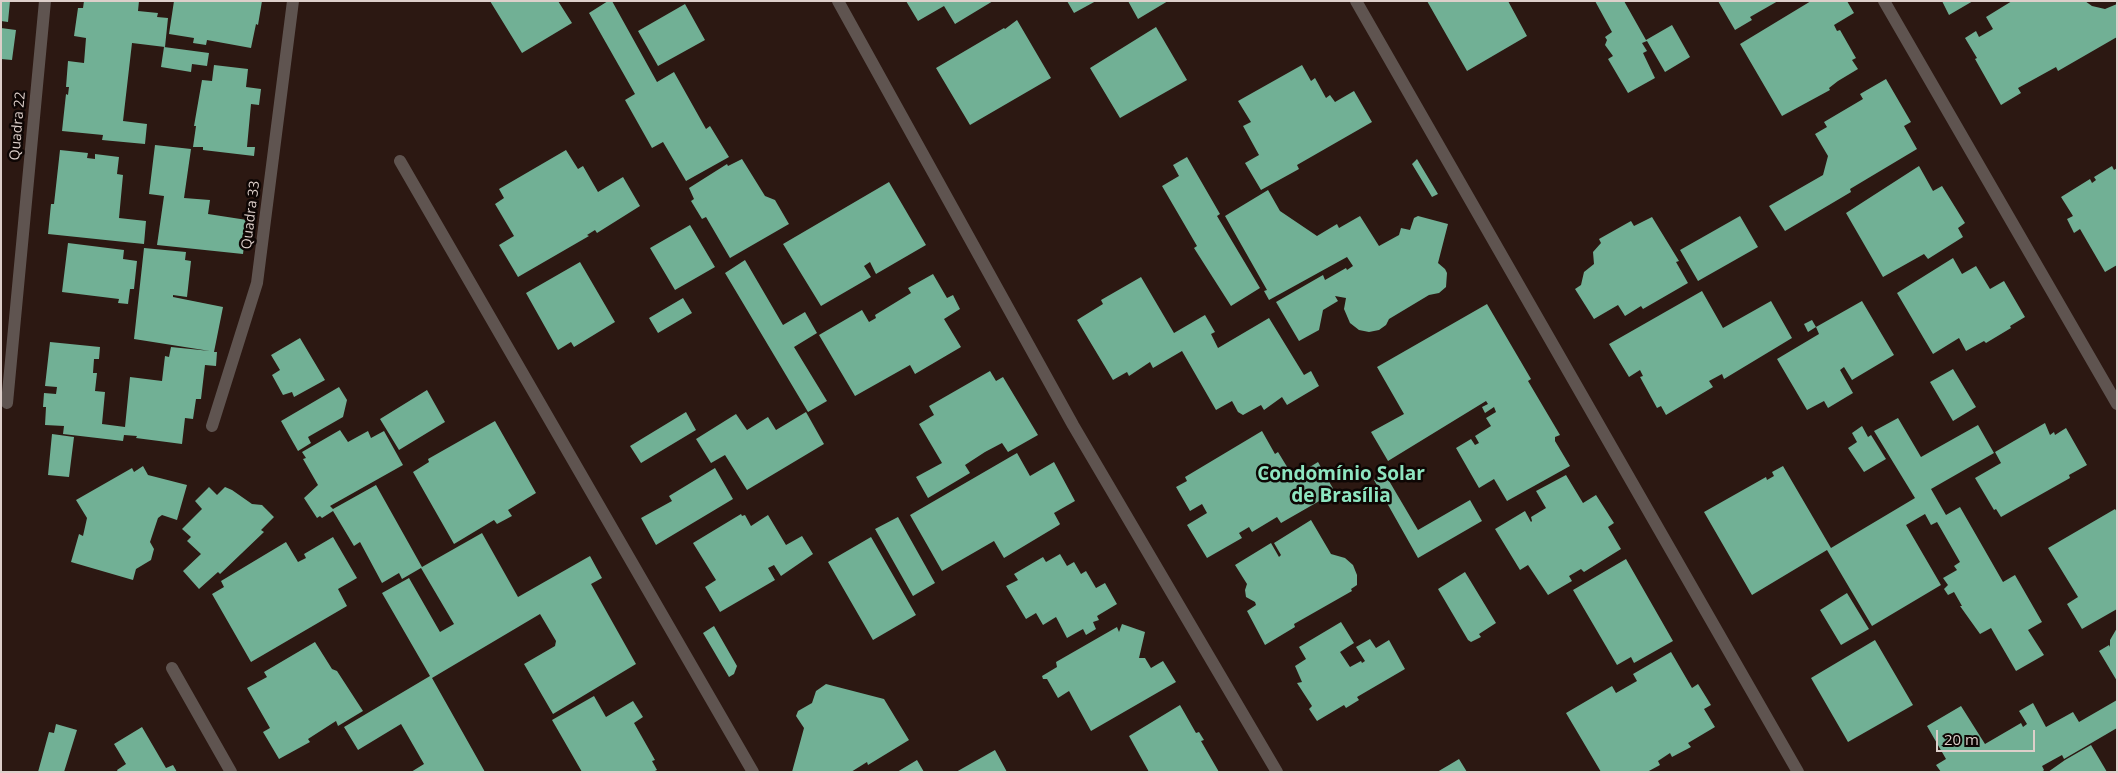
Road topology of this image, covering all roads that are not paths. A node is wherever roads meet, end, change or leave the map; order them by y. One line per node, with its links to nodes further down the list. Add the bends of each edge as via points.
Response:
1 (45, 1): 7 (street, Quadra 22)
2 (293, 1): 9 (street, Quadra 33, via 257,283)
3 (838, 1): 13 (street, via 1073,425)
4 (1356, 1): 14 (street)
5 (1884, 1): 8 (street)
6 (400, 161): 12 (street)
7 (8, 404)
8 (2117, 404)
9 (212, 426)
10 (172, 668): 11 (street)
11 (231, 772)
12 (753, 772)
13 (1277, 772)
14 (1798, 772)

